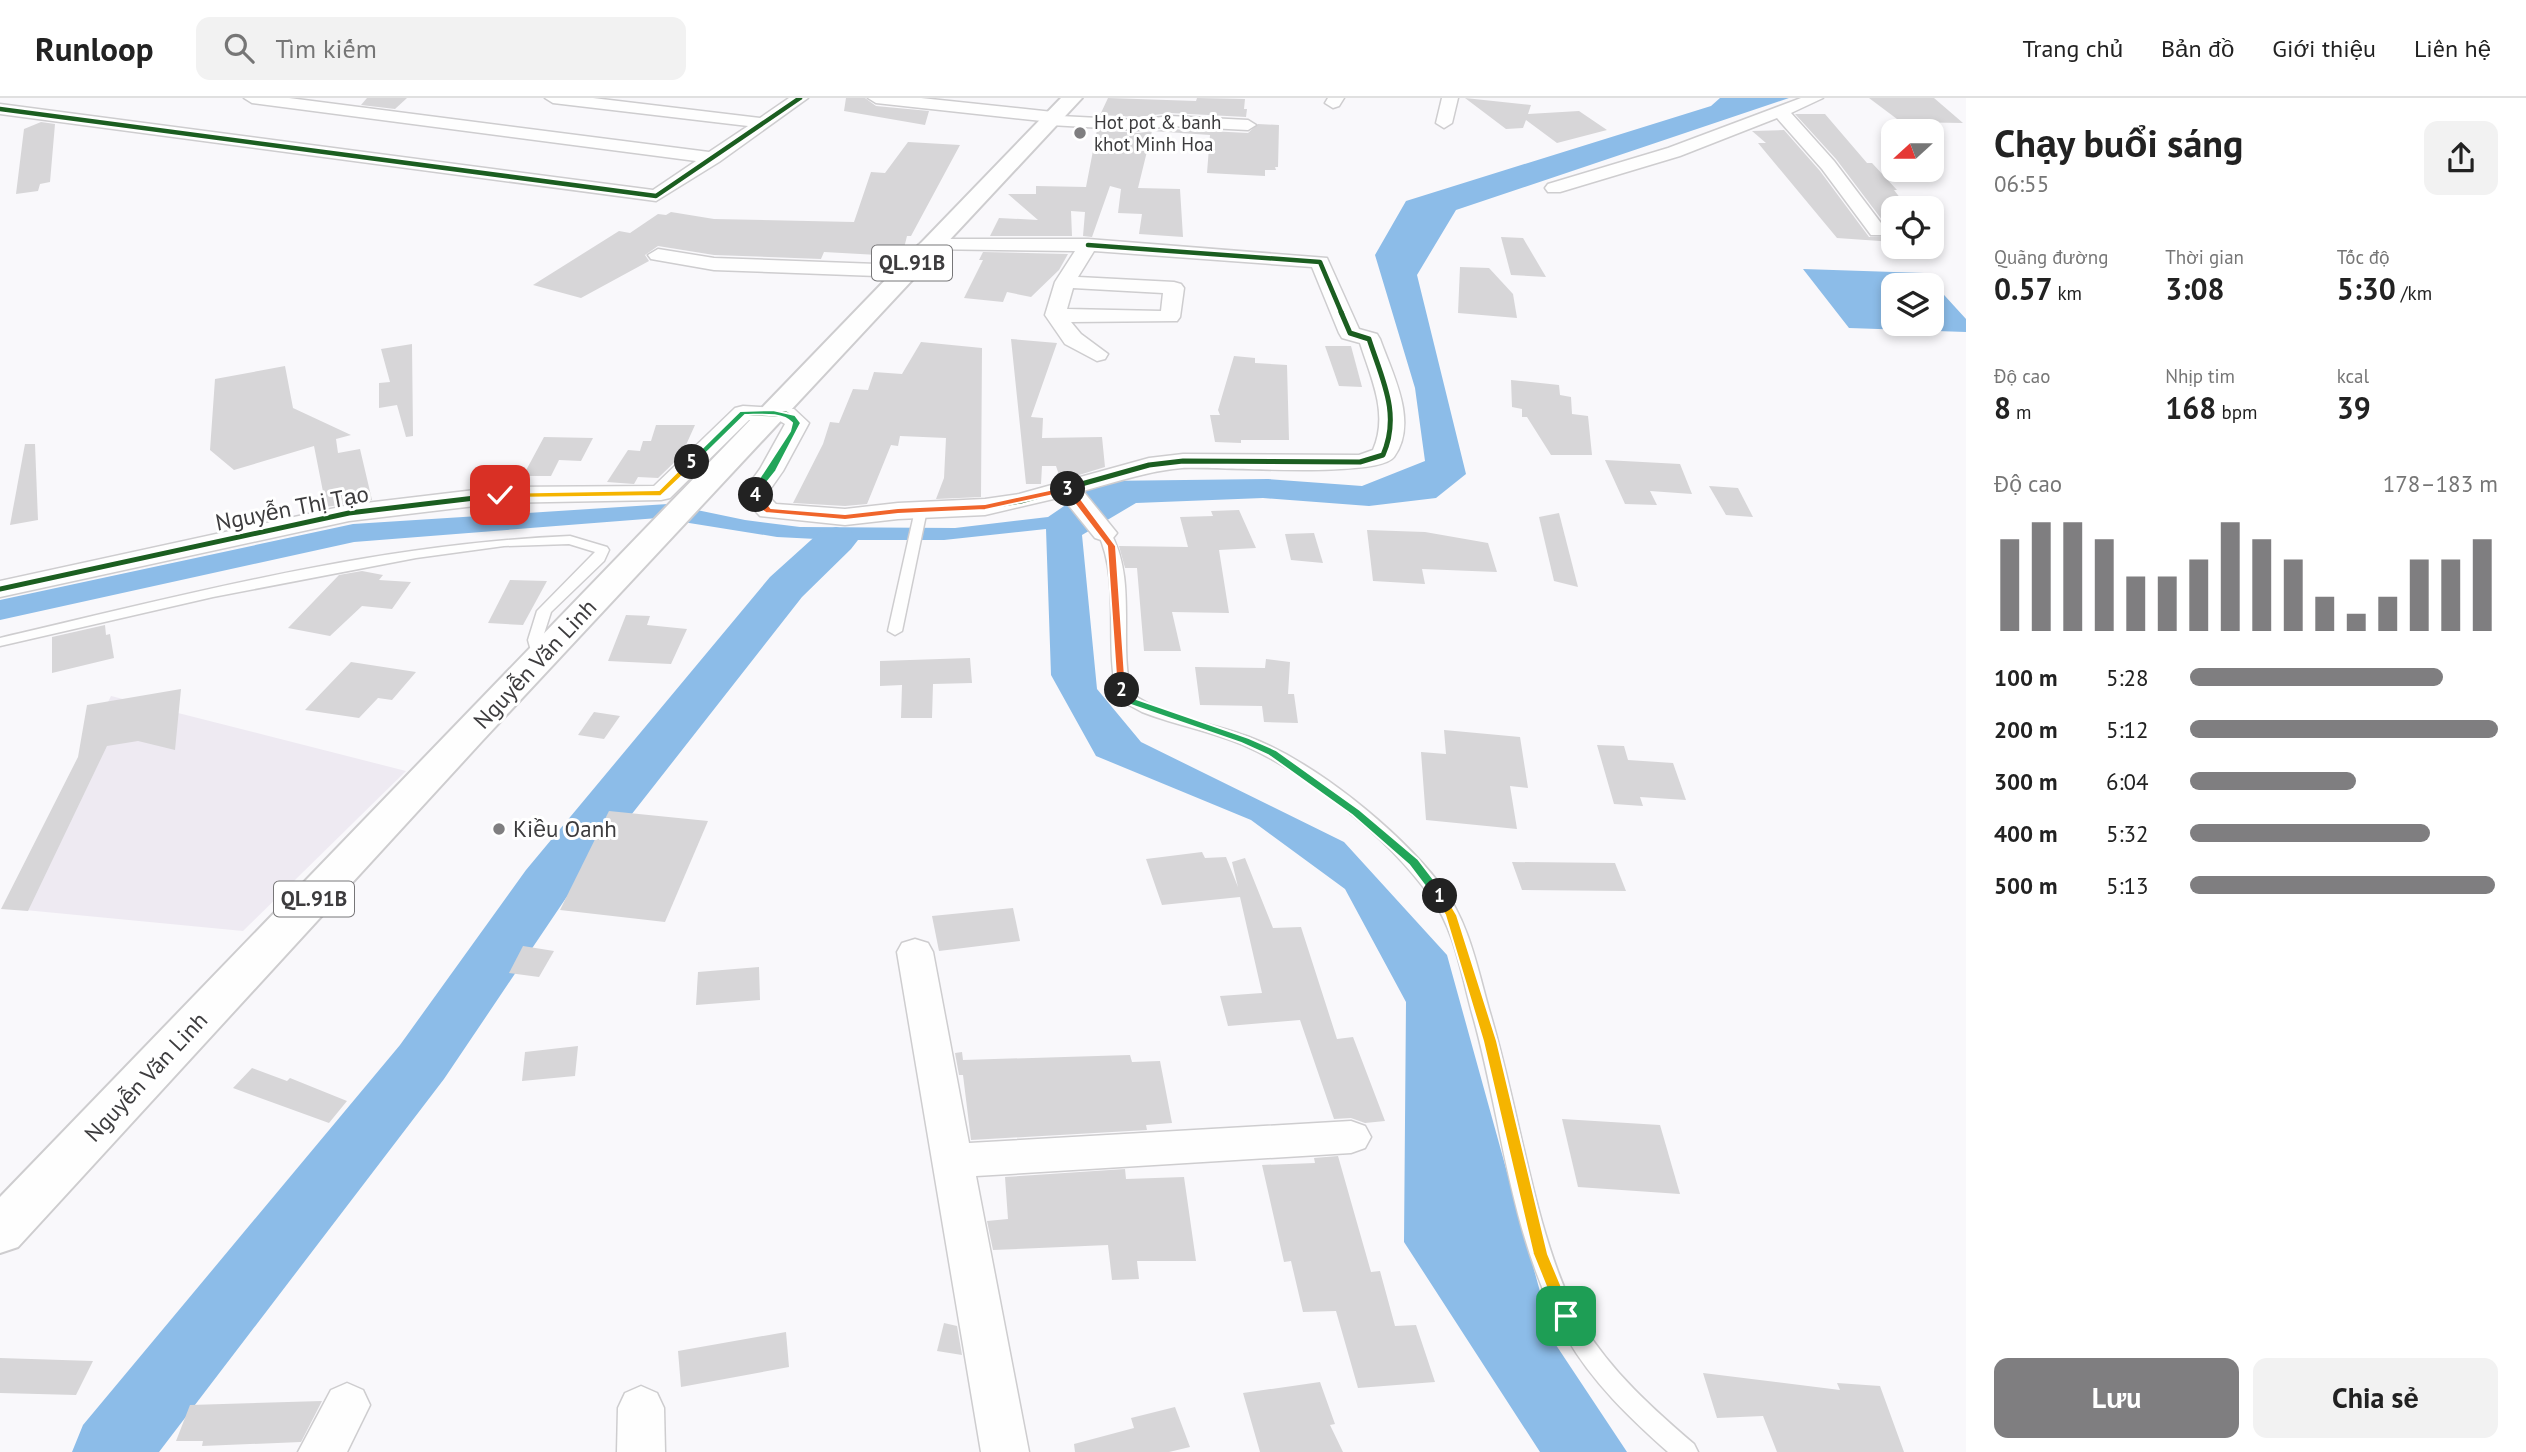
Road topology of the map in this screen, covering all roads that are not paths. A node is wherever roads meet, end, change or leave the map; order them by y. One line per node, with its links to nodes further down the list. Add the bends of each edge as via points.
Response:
1 (252, 98): 13 (street)
2 (553, 98): 14 (street)
3 (800, 98): 14 (street)
4 (876, 98): 12 (street)
5 (1072, 98): 12 (highway, Nguyễn Văn Linh / QL.91B)
6 (1450, 98): 15 (street)
7 (1815, 98): 10 (street)
8 (75, 102): 11 (street)
9 (0, 109): 11 (street)
10 (1780, 111): 21 (street, via 1674,152); 22 (street)
11 (44, 114): 19 (street)
12 (1051, 118): 16 (street, via 1138,125 1170,121); 23 (highway, Nguyễn Văn Linh / QL.91B)
13 (413, 119): 17 (street); 20 (street)
14 (764, 123): 20 (street)
15 (1444, 123)
16 (1248, 125)
17 (390, 131)
18 (367, 143): 19 (street)
19 (344, 156): 20 (street, via 656,196)
20 (713, 158)
21 (1554, 188)
22 (1878, 231)
23 (928, 245): 24 (street); 26 (highway, Nguyễn Văn Linh / QL.91B)
24 (1088, 245): 27 (street); 31 (street, via 1320,261 1350,333 1369,339 1394,427 1389,445 1378,459 1171,462 1119,472)
25 (658, 255): 26 (street, via 714,264)
26 (904, 271): 30 (highway, Nguyễn Văn Linh / QL.91B)
27 (1065, 282): 28 (street); 28 (street, via 1174,288 1170,317)
28 (1055, 315): 29 (street, via 1073,339)
29 (1097, 354)
30 (764, 422): 32 (street, via 786,414 797,423 756,491 757,499 769,511); 34 (street, Nguyễn Thị Tạo, via 743,413 661,493 500,495 349,513); 37 (highway, Nguyễn Văn Linh / QL.91B)
31 (1071, 493): 32 (street); 33 (street)
32 (919, 516): 35 (lane)
33 (1104, 533): 45 (lane, via 1113,560 1124,695 1141,706 1272,752 1356,813 1413,862 1437,892 1451,915 1490,1041 1540,1254 1566,1316 1600,1367)
34 (0, 589)
35 (895, 631)
36 (0, 642): 37 (lane, via 289,576 479,547 555,539 593,541 602,550 599,558 544,611 535,640)
37 (540, 658): 41 (highway, Nguyễn Văn Linh / QL.91B)
38 (915, 952): 40 (street)
39 (1351, 1137): 40 (street)
40 (951, 1161): 44 (street)
41 (0, 1231)
42 (348, 1405): 43 (street)
43 (322, 1452)
44 (1004, 1452)
45 (1686, 1452)

